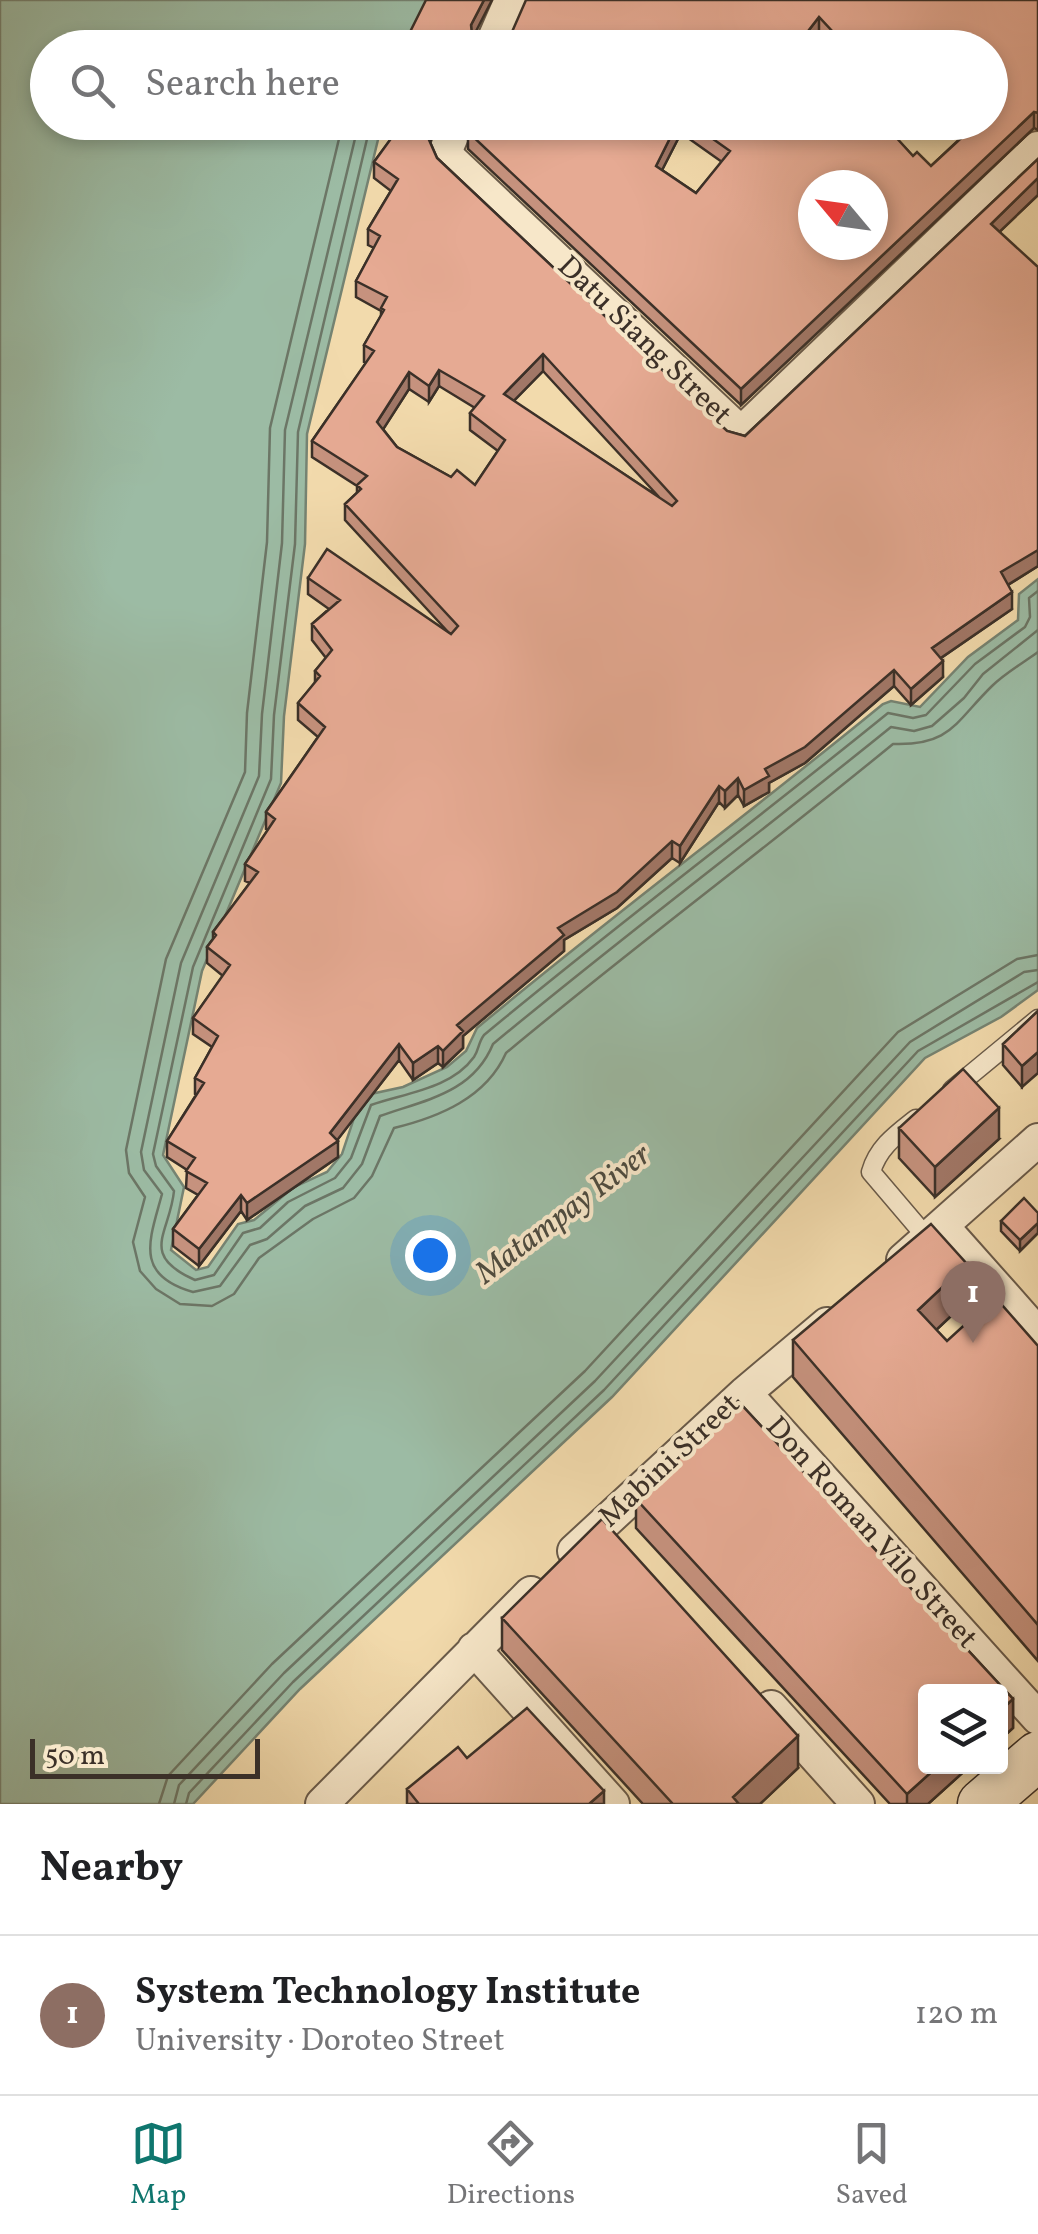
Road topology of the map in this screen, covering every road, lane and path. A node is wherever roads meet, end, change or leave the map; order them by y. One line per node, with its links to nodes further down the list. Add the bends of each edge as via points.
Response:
1 (511, 0): 2 (street)
2 (498, 30)
3 (450, 140): 4 (street, Datu Siang Street, via 451,160 741,433)
4 (1038, 148)
5 (1038, 1019): 7 (lane, via 875,1158 871,1172)
6 (1038, 1140): 7 (street)
7 (935, 1233): 8 (street); 10 (street)
8 (882, 1278)
9 (852, 1303): 11 (street, Mabini Street)
10 (1038, 1334)
11 (744, 1393): 12 (street, Mabini Street); 16 (street, Don Roman Vilo Street)
12 (603, 1522): 13 (street); 14 (street, Mabini Street)
13 (630, 1552)
14 (474, 1649): 18 (street, Mabini Street); 19 (street)
15 (751, 1685): 20 (street)
16 (1038, 1718)
17 (1038, 1756): 21 (main road)
18 (322, 1804)
19 (613, 1804)
20 (858, 1804)
21 (982, 1804)

